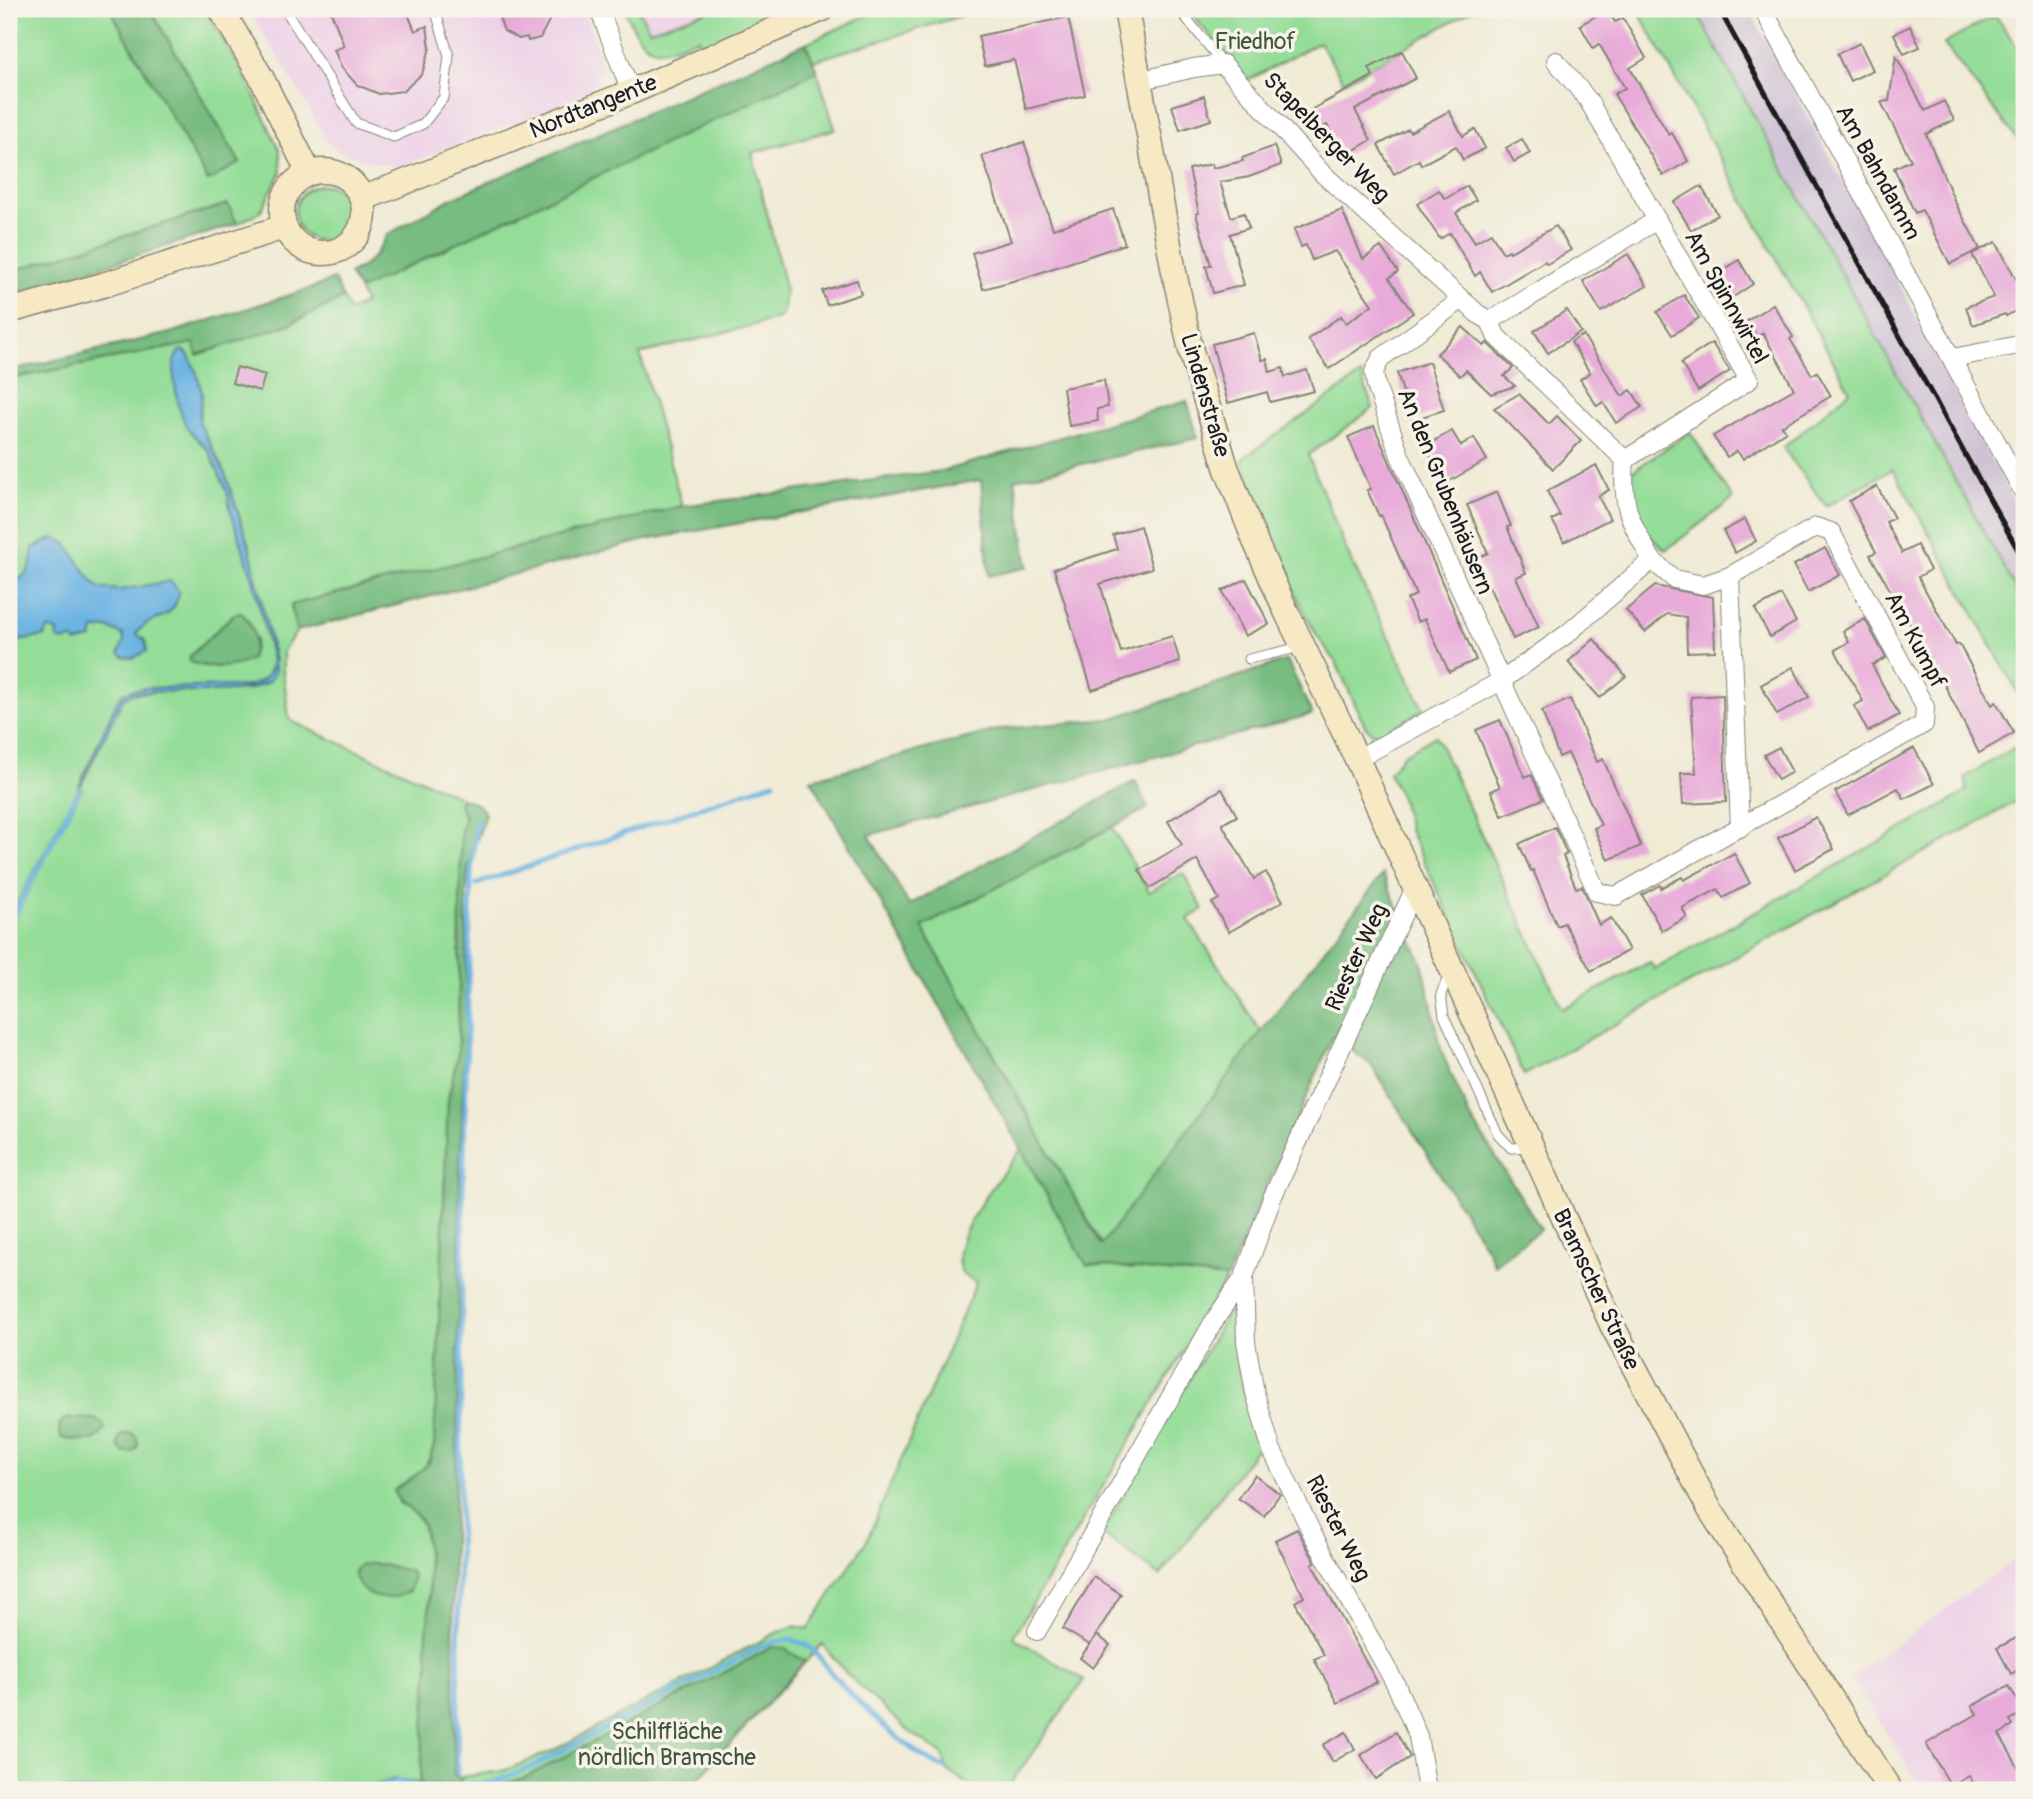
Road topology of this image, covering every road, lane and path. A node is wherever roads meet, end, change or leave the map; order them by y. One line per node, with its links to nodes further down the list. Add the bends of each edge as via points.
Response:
1 (221, 9): 13 (street)
2 (285, 9): 3 (lane, via 356,123 394,136 423,124 444,97 449,56)
3 (435, 9)
4 (599, 9): 12 (street)
5 (822, 9): 12 (street, Nordtangente)
6 (1126, 9): 11 (street, Lindenstraße)
7 (1180, 9): 10 (lane)
8 (1763, 9): 21 (street, Am Bahndamm)
9 (1556, 61): 15 (street, Am Spinnwirtel, via 1588,100)
10 (1223, 64): 11 (street); 17 (street, Stapelberger Weg, via 1322,173)
11 (1138, 81): 26 (street, Lindenstraße, via 1191,351 1226,467)
12 (631, 92): 14 (street, Nordtangente)
13 (309, 173): 14 (street, via 322,171 347,178); 16 (street, via 289,189 283,201)
14 (362, 199): 16 (street, via 365,210 360,231 354,241 334,252 310,252)
15 (1657, 220): 19 (street, Am Spinnwirtel); 22 (street, Am Spinnwirtel, via 1749,380)
16 (284, 227): 18 (street)
17 (1461, 300): 19 (street); 28 (street, An den Grubenhäusern, via 1381,358 1374,372 1400,456)
18 (9, 311)
19 (1490, 321): 22 (street, via 1496,336)
20 (2024, 344): 21 (street)
21 (1953, 358): 23 (street, Am Bahndamm)
22 (1625, 460): 24 (street, via 1622,491 1631,524)
23 (2024, 493)
24 (1652, 561): 25 (street, Am Kumpf, via 1674,579 1703,585); 28 (street, via 1567,634)
25 (1730, 576): 30 (street); 30 (street, Am Kumpf, via 1816,527 1831,531 1925,707 1924,724)
26 (1303, 646): 27 (lane); 29 (street, Lindenstraße)
27 (1249, 659)
28 (1501, 681): 29 (street); 30 (street, Am Kumpf, via 1597,892 1616,897)
29 (1356, 759): 31 (street, Bramscher Straße)
30 (1740, 828)
31 (1414, 890): 32 (street, Riester Weg, via 1272,1198); 35 (street, Bramscher Straße, via 1612,1325 1709,1508)
32 (1244, 1277): 33 (street, Riester Weg, via 1214,1321); 34 (street, Riester Weg, via 1255,1393 1271,1448 1396,1685 1418,1736)
33 (1037, 1631)
34 (1427, 1790)
35 (1890, 1790)

